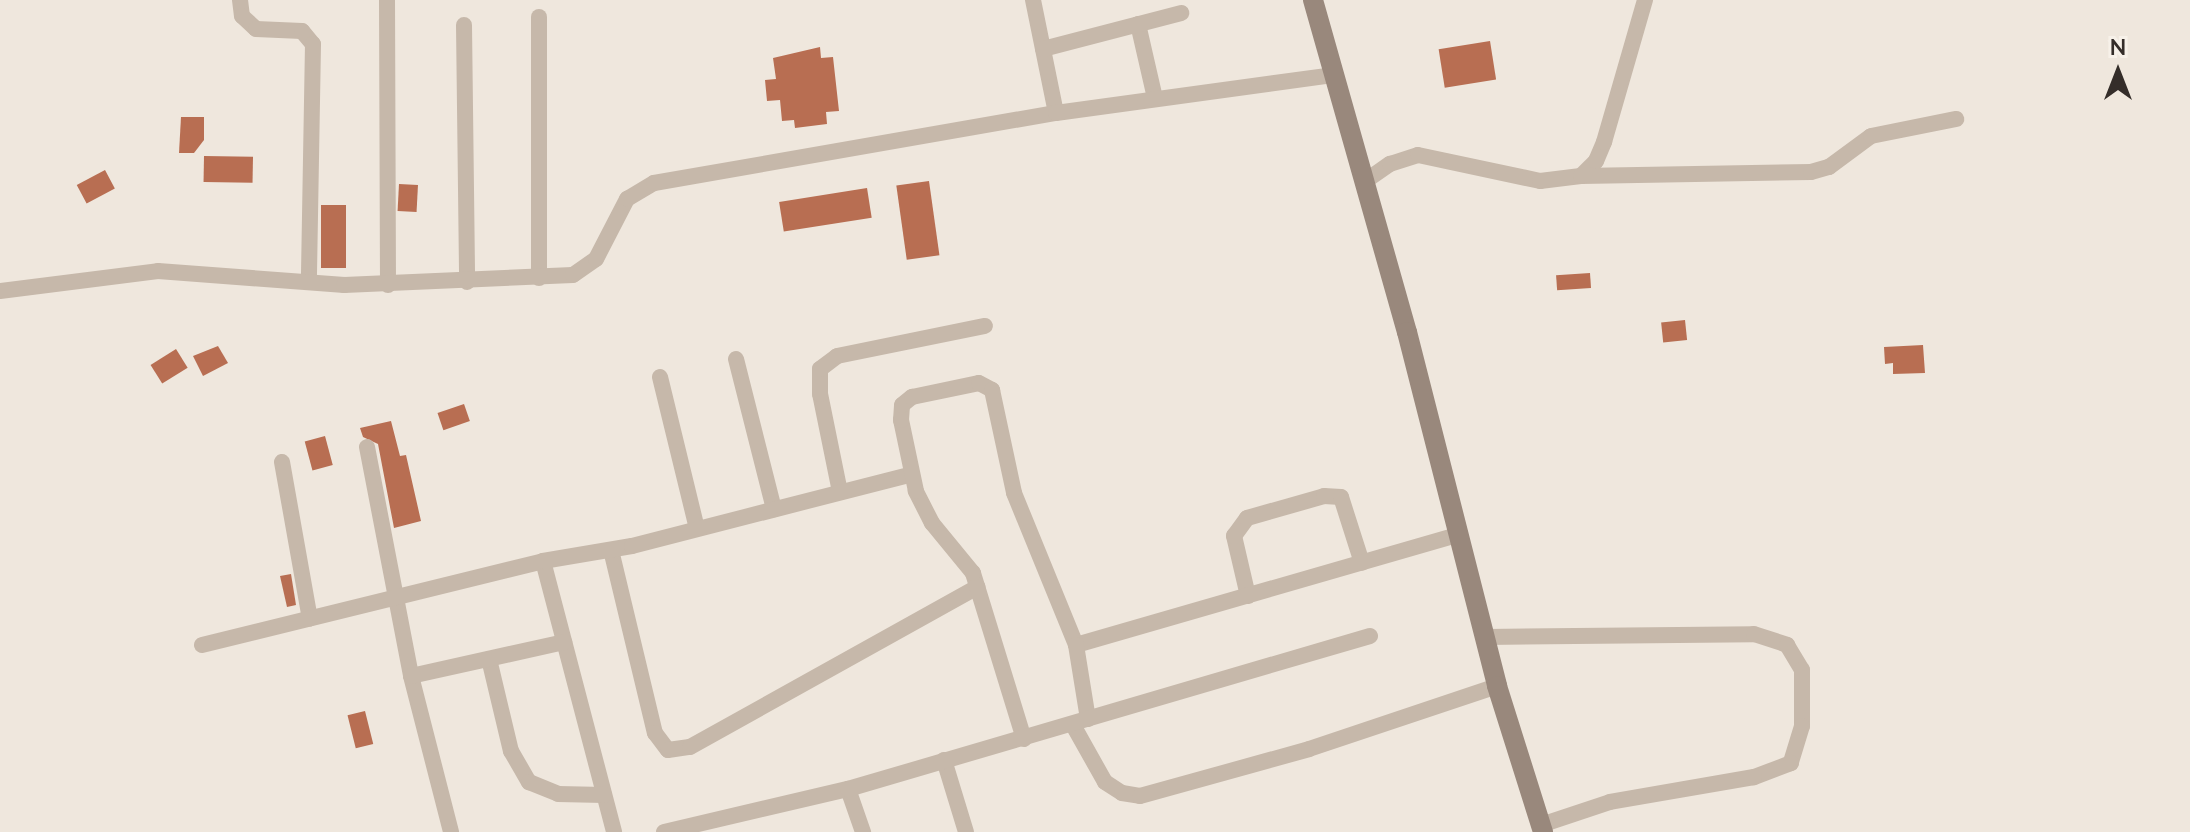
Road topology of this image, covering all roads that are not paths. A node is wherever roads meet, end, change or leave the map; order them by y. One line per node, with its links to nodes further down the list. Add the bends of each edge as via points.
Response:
1 (240, 0): 18 (street, via 249,25 302,31 313,44)
2 (387, 0): 20 (street)
3 (1033, 0): 10 (street)
4 (1313, 0): 11 (street)
5 (1645, 0): 15 (street, via 1604,142 1596,161)
6 (1181, 13): 8 (street)
7 (539, 17): 17 (street)
8 (1138, 24): 10 (street); 12 (street)
9 (464, 25): 19 (street)
10 (1043, 49): 13 (street)
11 (1332, 75): 12 (street); 16 (street)
12 (1155, 98): 13 (street)
13 (1056, 113): 17 (street, via 654,183 627,199 585,269)
14 (1956, 119): 15 (street, via 1871,136 1829,167 1811,172)
15 (1581, 176): 16 (street, via 1540,181 1418,155 1390,164)
16 (1364, 182): 31 (street)
17 (539, 278): 19 (street)
18 (309, 282): 20 (street); 21 (street, via 158,271)
19 (467, 282): 20 (street)
20 (388, 285)
21 (0, 291)
22 (985, 326): 28 (street, via 837,356 820,369 820,394)
23 (736, 359): 29 (street)
24 (660, 377): 30 (street)
25 (367, 447): 37 (street)
26 (282, 462): 38 (street)
27 (912, 474): 28 (street); 35 (street, via 927,515 966,560); 43 (street, via 902,405 912,397 986,385 994,398 1014,493)
28 (840, 492): 29 (street)
29 (774, 509): 30 (street)
30 (697, 529): 32 (street)
31 (1457, 535): 34 (street); 40 (street)
32 (611, 550): 33 (street); 35 (street, via 655,733 668,750 690,747)
33 (543, 561): 37 (street); 41 (street)
34 (1362, 563): 36 (street); 36 (street, via 1341,497 1324,496 1247,518 1234,536)
35 (978, 587): 48 (street)
36 (1248, 596): 43 (street)
37 (396, 600): 38 (street); 45 (street)
38 (310, 619): 42 (street)
39 (1370, 636): 47 (street)
40 (1486, 637): 46 (street); 52 (street, via 1754,634 1787,645 1802,670 1800,748 1791,763 1754,777 1610,802)
41 (564, 642): 44 (street); 51 (street)
42 (202, 645)
43 (1076, 645): 47 (street)
44 (489, 659): 45 (street); 51 (street, via 511,751 529,782 558,794)
45 (411, 676): 53 (street)
46 (1497, 686): 47 (street, via 1309,749 1140,796 1105,782); 52 (street)
47 (1081, 722): 48 (street)
48 (1024, 739): 49 (street)
49 (944, 760): 50 (street); 57 (street)
50 (848, 789): 55 (street); 56 (street)
51 (604, 795): 54 (street)
52 (1542, 829)
53 (451, 832)
54 (614, 832)
55 (664, 832)
56 (863, 832)
57 (966, 832)

